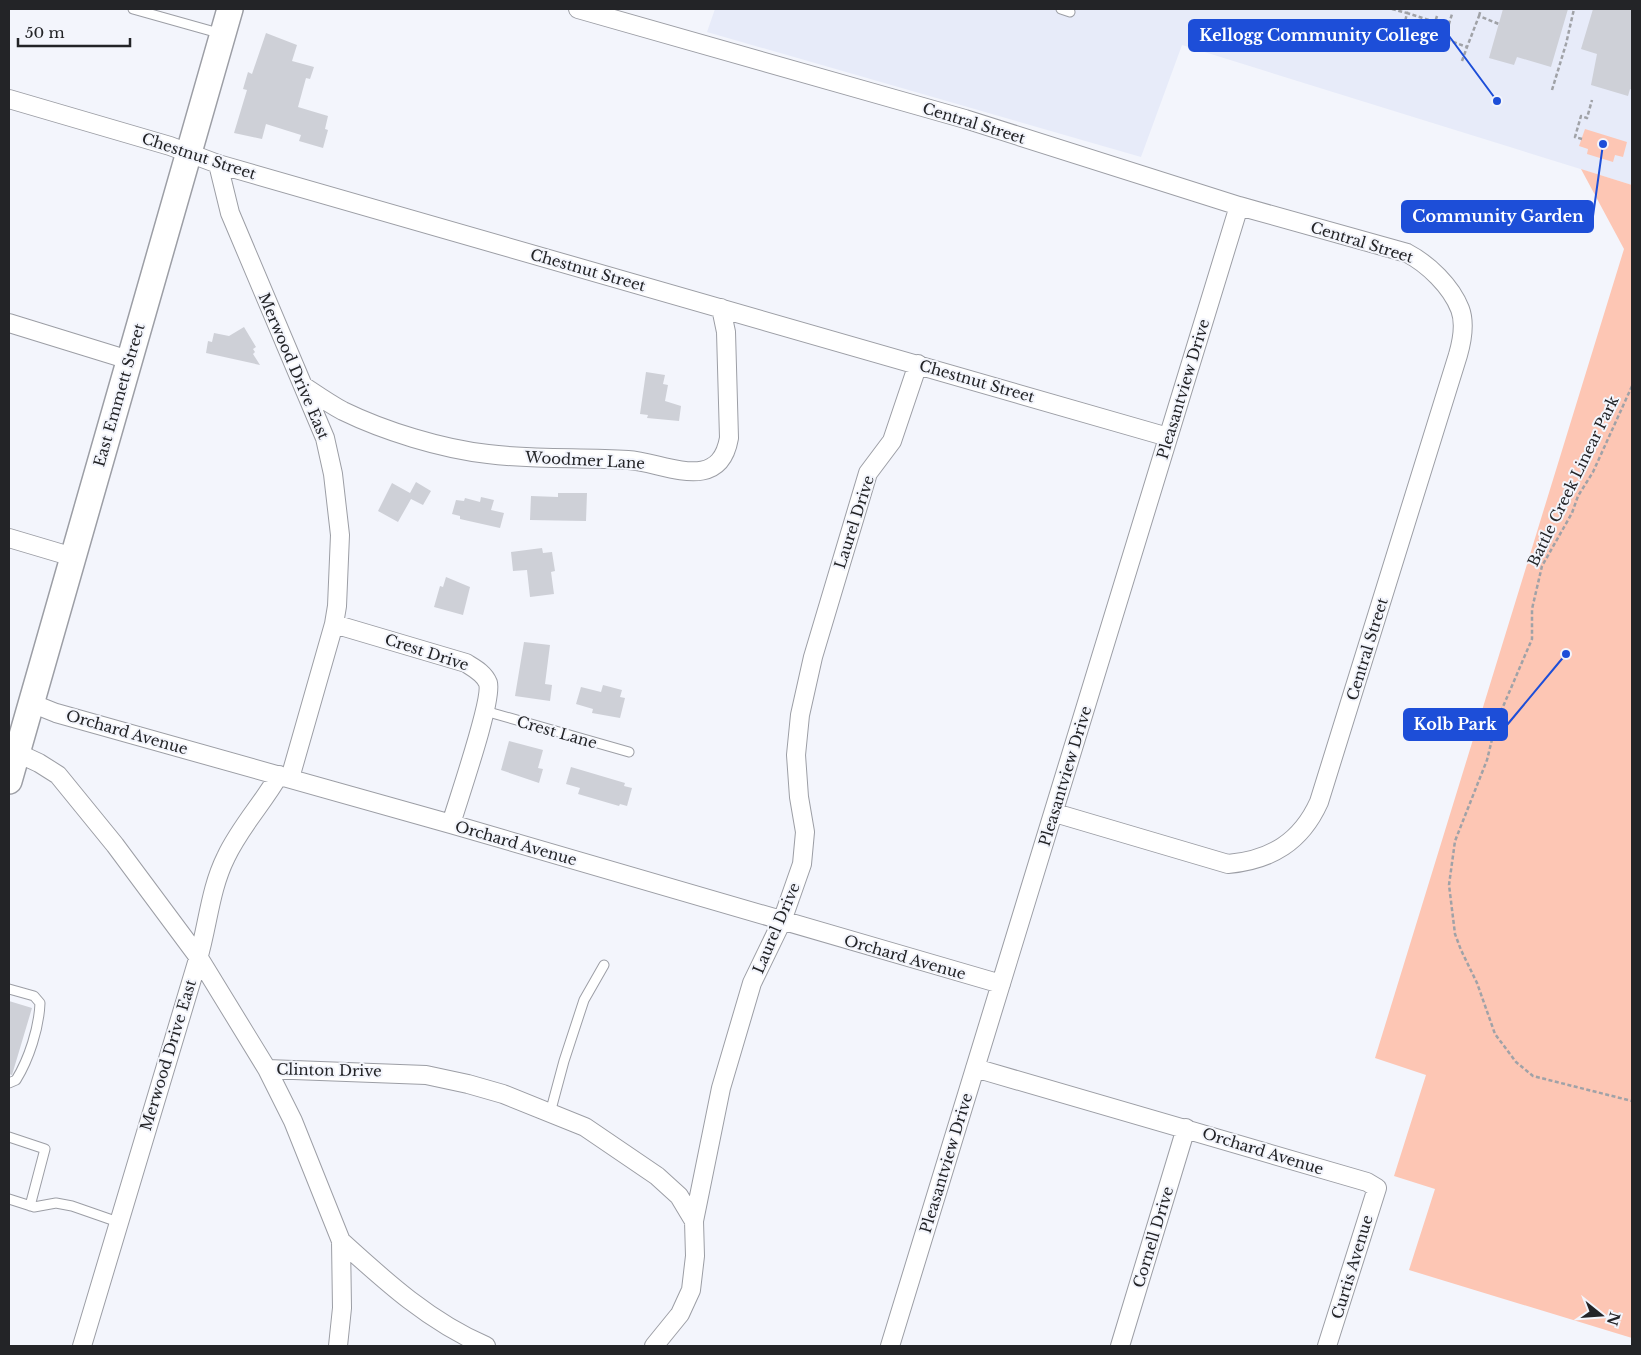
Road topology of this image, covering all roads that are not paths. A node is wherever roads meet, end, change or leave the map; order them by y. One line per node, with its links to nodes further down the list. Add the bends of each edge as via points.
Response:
1 (133, 9): 6 (lane)
2 (230, 9): 6 (street, East Emmett Street)
3 (578, 9): 10 (street, Central Street, via 965,120)
4 (1061, 9): 5 (lane)
5 (1070, 12)
6 (222, 34): 8 (street, East Emmett Street)
7 (9, 99): 8 (street, Chestnut Street)
8 (188, 152): 9 (street, Chestnut Street); 13 (street, East Emmett Street)
9 (218, 164): 11 (street, Chestnut Street); 15 (street, Merwood Drive East, via 230,213)
10 (1239, 206): 16 (street, Pleasantview Drive); 26 (street, Central Street, via 1407,253 1422,261 1435,273 1460,309 1462,339 1455,364 1319,802 1310,822 1276,851 1251,862 1228,864)
11 (721, 308): 14 (street, Chestnut Street); 15 (street, Woodmer Lane, via 726,332 729,438 727,451 720,460 698,473 630,460 487,454 448,446 343,410)
12 (9, 323): 13 (street)
13 (129, 360): 18 (street, East Emmett Street)
14 (918, 364): 16 (street, Chestnut Street); 28 (street, Laurel Drive, via 892,441 868,473 813,656 800,715 796,754 805,832 803,856)
15 (305, 387): 19 (street, Merwood Drive East, via 325,438 333,474 340,535)
16 (1168, 437): 26 (street, Pleasantview Drive)
17 (9, 538): 18 (street)
18 (73, 557): 20 (street, East Emmett Street)
19 (334, 624): 21 (street, Crest Drive, via 475,668 484,675 488,684); 24 (street, Merwood Drive East)
20 (31, 703): 22 (street, East Emmett Street); 24 (street, Orchard Avenue, via 56,713)
21 (485, 711): 23 (lane, Crest Lane); 27 (street, Crest Drive)
22 (13, 750): 25 (street, East Emmett Street); 29 (street, Clinton Drive, via 58,775)
23 (630, 752)
24 (284, 776): 27 (street, Orchard Avenue); 29 (street, Merwood Drive East, via 237,836 225,858 205,924)
25 (9, 781)
26 (1054, 813): 31 (street, Pleasantview Drive)
27 (451, 824): 28 (street, Orchard Avenue)
28 (782, 921): 31 (street, Orchard Avenue); 42 (street, Laurel Drive, via 752,983 721,1088)
29 (199, 958): 34 (street, Clinton Drive); 43 (street, Merwood Drive East)
30 (604, 966): 36 (lane, via 584,1000)
31 (1001, 984): 33 (street, Pleasantview Drive)
32 (9, 989): 35 (lane, via 34,996 40,1003 24,1068 16,1080)
33 (975, 1068): 37 (street, Orchard Avenue); 49 (street, Pleasantview Drive)
34 (267, 1069): 36 (street, Clinton Drive, via 426,1075 503,1094); 44 (street, via 293,1121)
35 (9, 1082)
36 (550, 1113): 42 (street, Clinton Drive, via 585,1127 657,1176 679,1196)
37 (1186, 1128): 39 (street, Orchard Avenue, via 1367,1182); 50 (street, Cornell Drive)
38 (9, 1137): 41 (lane, via 45,1149)
39 (1377, 1188): 51 (street, Curtis Avenue)
40 (9, 1199): 41 (lane)
41 (30, 1206): 43 (lane, via 56,1203)
42 (694, 1221): 48 (street, Laurel Drive, via 695,1256 691,1290 680,1314)
43 (118, 1222): 45 (street, Merwood Drive East)
44 (341, 1241): 46 (street, via 342,1308); 47 (street, via 424,1312)
45 (82, 1346)
46 (338, 1346)
47 (486, 1346)
48 (654, 1346)
49 (890, 1346)
50 (1120, 1346)
51 (1327, 1346)

